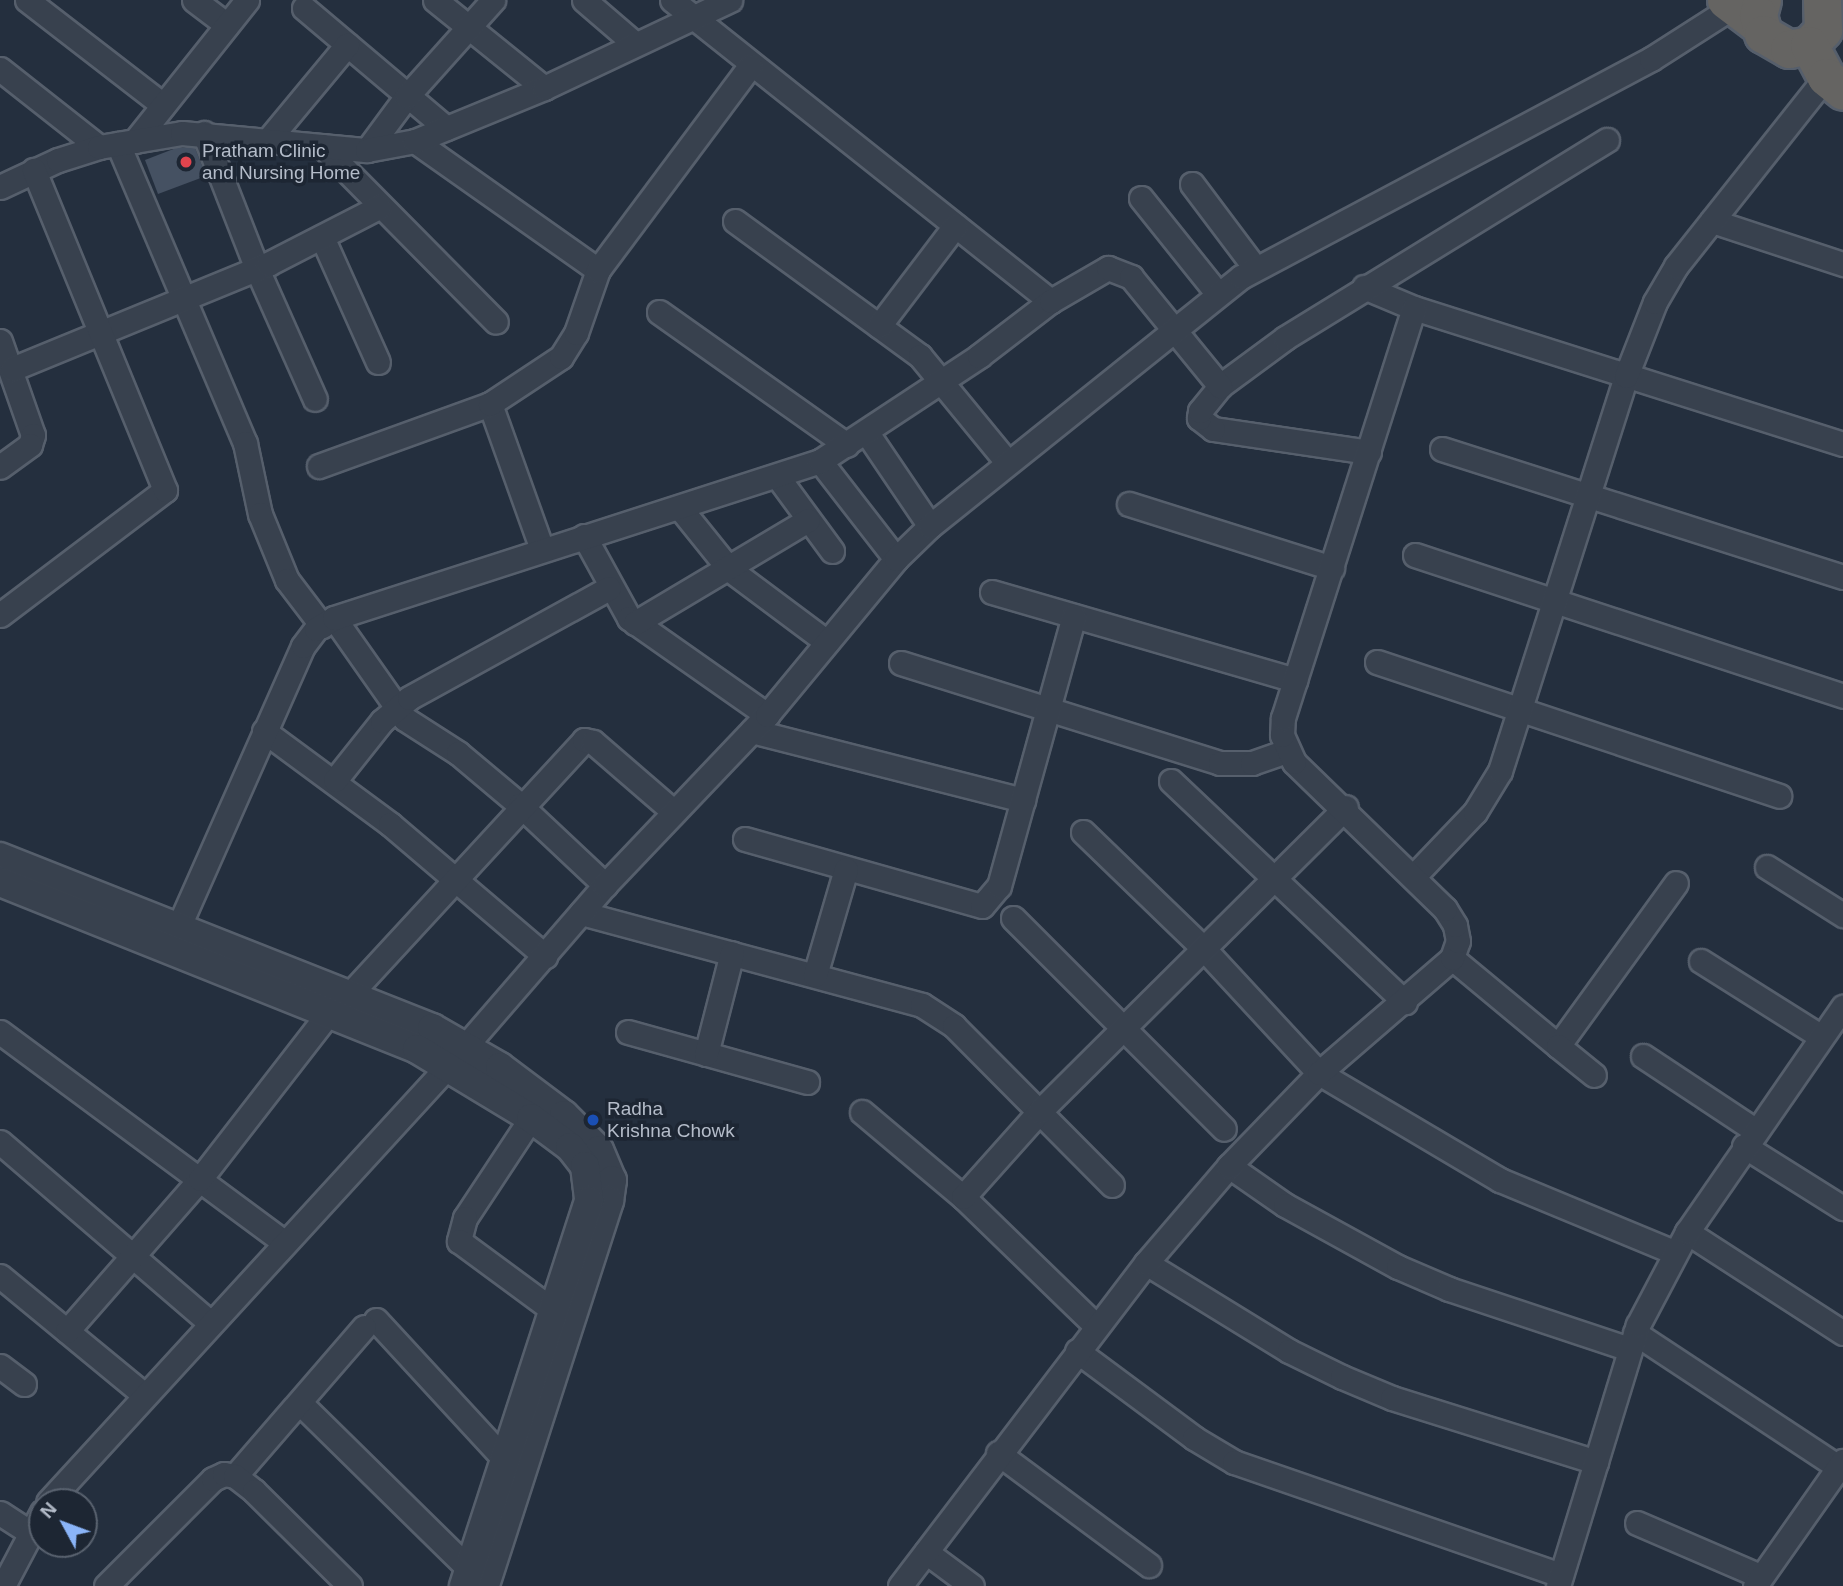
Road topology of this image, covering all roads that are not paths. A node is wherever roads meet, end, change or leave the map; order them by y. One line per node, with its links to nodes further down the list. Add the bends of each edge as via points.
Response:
1 (27, 0): 22 (street)
2 (194, 0): 13 (street)
3 (247, 0): 13 (street)
4 (435, 0): 14 (street)
5 (493, 0): 14 (street)
6 (584, 0): 16 (street)
7 (672, 0): 11 (street)
8 (730, 0): 11 (street)
9 (304, 8): 15 (street)
10 (1745, 8): 12 (highway, via 1779,47); 42 (street)
11 (692, 17): 16 (street); 17 (street)
12 (1825, 24): 19 (highway)
13 (227, 25): 22 (street)
14 (470, 27): 20 (street); 21 (street)
15 (347, 44): 21 (street); 25 (street)
16 (634, 44): 20 (street)
17 (750, 66): 38 (street); 43 (street)
18 (0, 69): 28 (street)
19 (1835, 84): 37 (street)
20 (544, 88): 23 (street)
21 (407, 96): 23 (street); 30 (street)
22 (163, 105): 28 (street)
23 (446, 128): 27 (street)
24 (204, 133): 25 (street); 28 (street); 41 (street)
25 (268, 139): 29 (street)
26 (1607, 140): 44 (street)
27 (415, 141): 30 (street); 43 (street)
28 (117, 144): 31 (street); 46 (street)
29 (322, 146): 30 (street); 35 (street)
30 (367, 150)
31 (34, 170): 33 (street); 53 (street)
32 (1192, 184): 42 (street)
33 (0, 187)
34 (1141, 198): 45 (street)
35 (379, 207): 39 (street); 50 (street)
36 (736, 221): 51 (street)
37 (1712, 221): 40 (street); 57 (street, via 1654,302)
38 (954, 226): 47 (street); 51 (street)
39 (322, 237): 41 (street); 55 (street)
40 (1843, 264)
41 (257, 268): 46 (street); 60 (street)
42 (1255, 268): 45 (street)
43 (598, 270): 61 (street, via 576,333 561,357)
44 (1364, 287): 48 (street); 59 (street)
45 (1218, 294): 52 (street)
46 (183, 299): 53 (street); 90 (street, via 244,443 260,514 287,580)
47 (1051, 301): 52 (street, via 1094,274 1108,268 1121,270); 58 (street)
48 (1414, 308): 57 (street); 66 (street)
49 (659, 312): 64 (street)
50 (496, 322)
51 (879, 326): 58 (street, via 920,356)
52 (1173, 327): 59 (street); 68 (street)
53 (99, 330): 56 (street); 88 (street, via 165,490)
54 (0, 341): 56 (street)
55 (378, 362)
56 (12, 369): 70 (street, via 33,435 30,445)
57 (1626, 376): 63 (street); 72 (street)
58 (943, 380): 62 (street); 68 (street)
59 (1220, 386): 66 (street, via 1200,411 1199,418 1206,426)
60 (315, 399)
61 (490, 404): 69 (street); 78 (street)
62 (867, 433): 64 (street); 76 (street)
63 (1843, 444)
64 (847, 445): 67 (street)
65 (1442, 449): 72 (street)
66 (1368, 452): 82 (street)
67 (820, 461): 71 (street); 81 (street)
68 (1007, 462): 76 (street)
69 (319, 466)
70 (0, 467)
71 (777, 476): 74 (street); 75 (street)
72 (1589, 495): 84 (street); 87 (street)
73 (1129, 504): 82 (street)
74 (680, 508): 77 (street); 83 (street)
75 (808, 520): 79 (street); 83 (street)
76 (930, 526): 81 (street)
77 (584, 536): 78 (street); 85 (street)
78 (542, 549): 90 (street)
79 (832, 551)
80 (1415, 555): 87 (street)
81 (896, 559): 92 (street)
82 (1332, 568): 95 (street)
83 (729, 569): 91 (street); 92 (street)
84 (1843, 577)
85 (609, 588): 91 (street); 97 (street)
86 (992, 592): 89 (street)
87 (1555, 603): 96 (street); 99 (street)
88 (0, 615)
89 (1074, 616): 95 (street); 98 (street)
90 (328, 622): 97 (street); 101 (street, via 303,646)
91 (635, 623): 100 (street)
92 (827, 642): 100 (street)
93 (1377, 662): 99 (street)
94 (901, 663): 98 (street)
95 (1296, 680): 102 (street, via 1283,718)
96 (1843, 696)
97 (396, 707): 103 (street); 107 (street, via 423,734 458,753)
98 (1048, 708): 102 (street, via 1220,763 1252,763); 106 (street)
99 (1522, 708): 105 (street); 116 (street, via 1488,793)
100 (759, 723): 106 (street); 109 (street)
101 (264, 731): 103 (street); 124 (street)
102 (1286, 751): 108 (street)
103 (335, 780): 117 (street)
104 (1171, 781): 115 (street)
105 (1779, 796)
106 (1023, 800): 114 (street, via 999,886 982,906)
107 (520, 805): 109 (street, via 584,740); 117 (street); 120 (street)
108 (1346, 807): 115 (street); 116 (street)
109 (674, 812): 120 (street)
110 (1083, 832): 125 (street)
111 (745, 839): 114 (street)
112 (0, 857): 124 (street)
113 (1767, 867): 122 (street)
114 (846, 869): 130 (street)
115 (1275, 877): 125 (street); 132 (street)
116 (1413, 877): 128 (street, via 1455,925 1458,941)
117 (456, 878): 127 (street); 131 (street)
118 (0, 882): 134 (street)
119 (1676, 883): 139 (street)
120 (605, 885): 121 (street)
121 (581, 913): 126 (street); 127 (street)
122 (1843, 915)
123 (1013, 918): 135 (street)
124 (178, 928): 131 (street)
125 (1204, 949): 135 (street); 143 (street)
126 (732, 953): 130 (street); 140 (street)
127 (545, 956): 141 (street)
128 (1452, 958): 132 (street); 139 (street)
129 (1701, 961): 138 (street)
130 (815, 975): 146 (street, via 909,1000 936,1013)
131 (349, 995): 141 (street)
132 (1405, 1002): 143 (street)
133 (1843, 1007): 138 (street)
134 (328, 1014): 141 (street); 153 (street)
135 (1124, 1029): 146 (street); 149 (street)
136 (0, 1032): 153 (street)
137 (628, 1032): 140 (street)
138 (1820, 1036): 150 (street)
139 (1558, 1046): 144 (street)
140 (706, 1054): 145 (street)
141 (458, 1055): 148 (street); 158 (street); 188 (street, via 529,1087 583,1132 608,1163 612,1180 591,1265)
142 (1643, 1056): 150 (street)
143 (1319, 1073): 152 (street); 159 (street, via 1500,1180)
144 (1594, 1075)
145 (807, 1082)
146 (1041, 1111): 154 (street); 155 (street)
147 (862, 1112): 155 (street)
148 (531, 1118): 163 (street, via 570,1147 585,1166 590,1184 589,1201); 163 (street, via 466,1218 459,1241)
149 (1224, 1129)
150 (1749, 1138): 156 (street); 157 (street)
151 (0, 1142): 160 (street)
152 (1229, 1166): 161 (street); 168 (street, via 1284,1205 1398,1267 1449,1289)
153 (200, 1179): 158 (street); 160 (street)
154 (1112, 1185)
155 (962, 1197): 165 (street)
156 (1843, 1208)
157 (1687, 1232): 159 (street); 167 (street)
158 (284, 1242): 164 (street)
159 (1674, 1252): 168 (street)
160 (134, 1256): 164 (street); 166 (street)
161 (1146, 1262): 165 (street); 176 (street, via 1289,1351 1342,1377 1392,1398)
162 (0, 1276): 166 (street)
163 (554, 1311): 175 (street)
164 (209, 1322): 172 (street)
165 (1096, 1326): 169 (street)
166 (67, 1331): 172 (street)
167 (1843, 1333)
168 (1632, 1341): 176 (street); 177 (street)
169 (1077, 1351): 174 (street); 186 (street, via 1234,1462)
170 (0, 1366): 171 (street)
171 (24, 1384)
172 (144, 1394): 179 (street)
173 (300, 1403): 175 (street, via 370,1323); 178 (street); 188 (street)
174 (998, 1454): 184 (street); 185 (street)
175 (506, 1461): 188 (street)
176 (1596, 1462): 186 (street)
177 (1840, 1464): 187 (street)
178 (235, 1475): 190 (street, via 213,1479); 191 (street)
179 (60, 1488)
180 (0, 1513): 182 (street)
181 (1637, 1523): 187 (street)
182 (28, 1531)
183 (28, 1539): 189 (street)
184 (926, 1552): 192 (street); 193 (street)
185 (1149, 1565)
186 (1559, 1581)
187 (1758, 1581)
188 (476, 1582)
189 (3, 1586)
190 (106, 1586)
191 (350, 1586)
192 (900, 1586)
193 (972, 1586)

